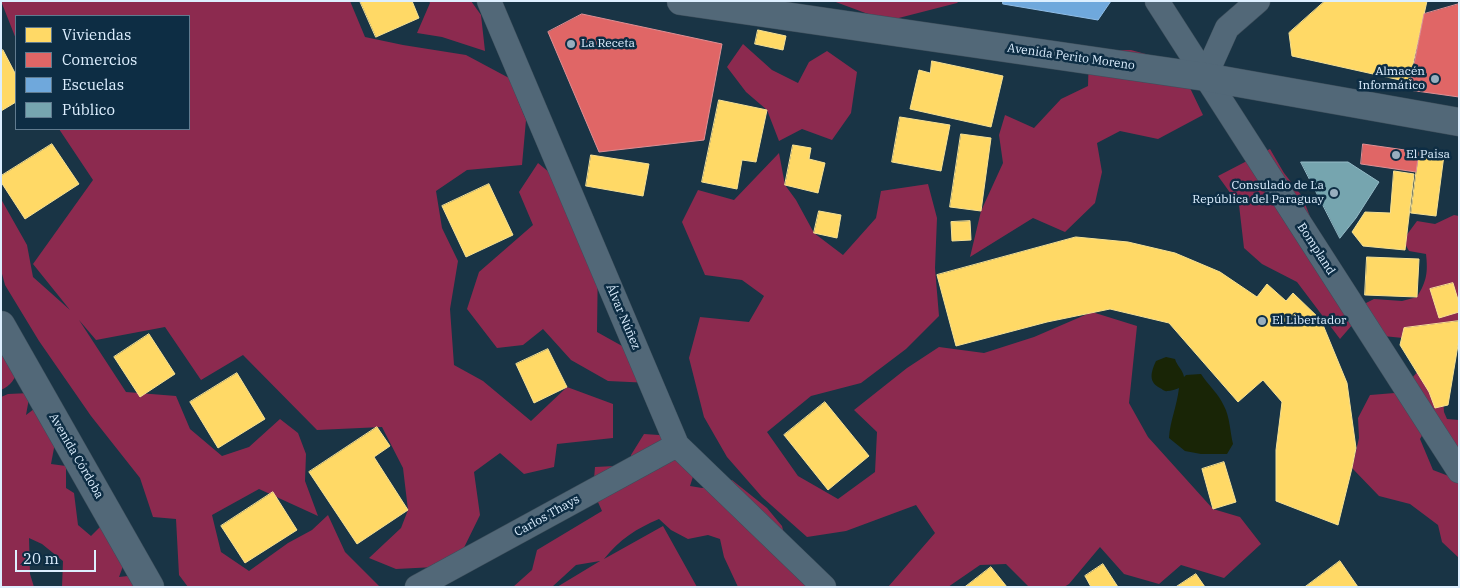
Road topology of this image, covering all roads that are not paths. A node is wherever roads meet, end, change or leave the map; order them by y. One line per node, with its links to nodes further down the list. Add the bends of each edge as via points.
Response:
1 (489, 1): 8 (street, Álvar Núñez)
2 (682, 1): 5 (main road, Avenida Perito Moreno)
3 (1158, 1): 5 (street, Bompland)
4 (1258, 1): 5 (street, via 1227,28)
5 (1205, 77): 6 (main road, Avenida Perito Moreno); 9 (street, Bompland)
6 (1459, 122)
7 (1, 325): 10 (main road, Avenida Córdoba)
8 (677, 444): 11 (street, Carlos Thays); 12 (street, Álvar Núñez)
9 (1459, 471)
10 (150, 587)
11 (417, 587)
12 (824, 587)

